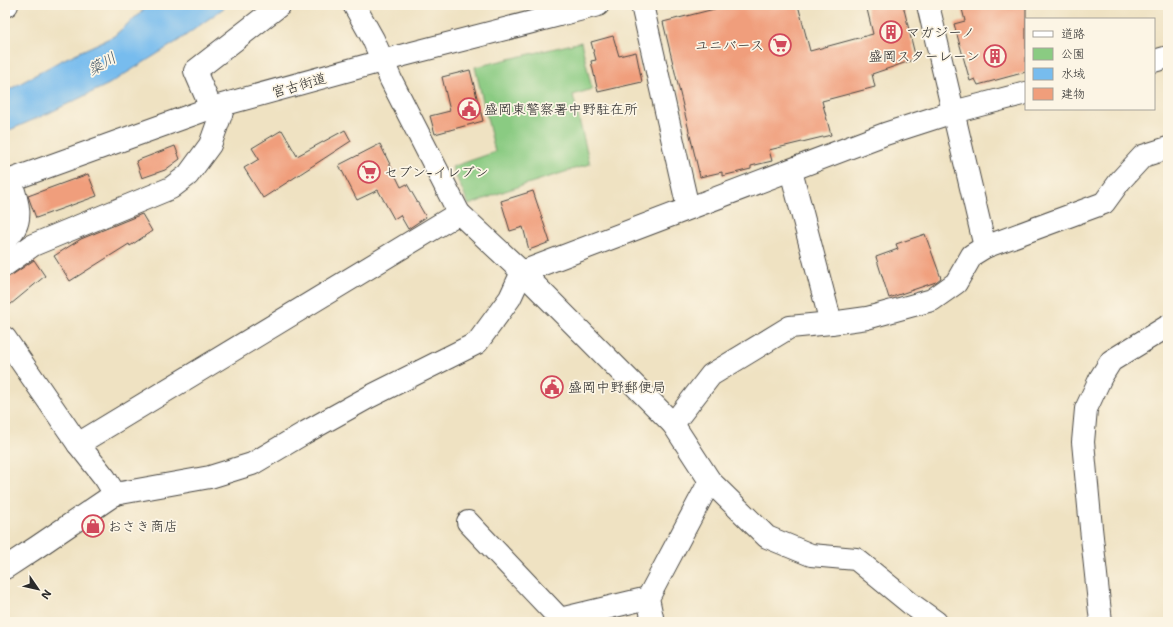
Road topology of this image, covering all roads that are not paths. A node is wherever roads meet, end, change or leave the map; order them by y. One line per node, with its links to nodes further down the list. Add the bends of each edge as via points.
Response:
1 (280, 5): 10 (main road, via 195,70)
2 (354, 5): 8 (main road, via 373,39)
3 (598, 5): 8 (main road, 宮古街道)
4 (642, 5): 15 (main road)
5 (928, 5): 11 (main road)
6 (1168, 57): 7 (main road)
7 (1155, 60)
8 (382, 62): 10 (main road, 宮古街道); 16 (main road)
9 (1025, 93): 11 (main road)
10 (218, 107): 14 (main road, 宮古街道); 19 (main road, via 210,145 188,175 171,188 33,245)
11 (952, 112): 13 (main road, via 885,134); 18 (main road)
12 (1168, 148): 18 (main road, via 1143,156 1104,203)
13 (791, 170): 15 (main road); 21 (main road)
14 (7, 181): 17 (main road, via 14,191 19,211 18,223)
15 (688, 208): 20 (main road)
16 (459, 213): 20 (main road); 25 (main road)
17 (5, 239)
18 (985, 247): 21 (main road, via 972,255 956,283 932,300 867,318)
19 (5, 265)
20 (522, 272): 24 (main road); 27 (main road, via 510,298 477,343 369,397 252,464 210,477)
21 (832, 323): 24 (main road, via 790,328 711,375)
22 (1168, 326): 34 (main road, via 1111,361 1086,409 1083,442)
23 (5, 338): 25 (main road)
24 (673, 424): 26 (main road)
25 (78, 444): 27 (main road)
26 (710, 481): 30 (main road); 33 (main road, via 767,537 811,555 856,559)
27 (115, 494): 29 (main road)
28 (468, 522): 31 (main road)
29 (5, 568)
30 (648, 598): 31 (main road); 32 (main road)
31 (559, 621)
32 (653, 622)
33 (936, 622)
34 (1101, 622)

